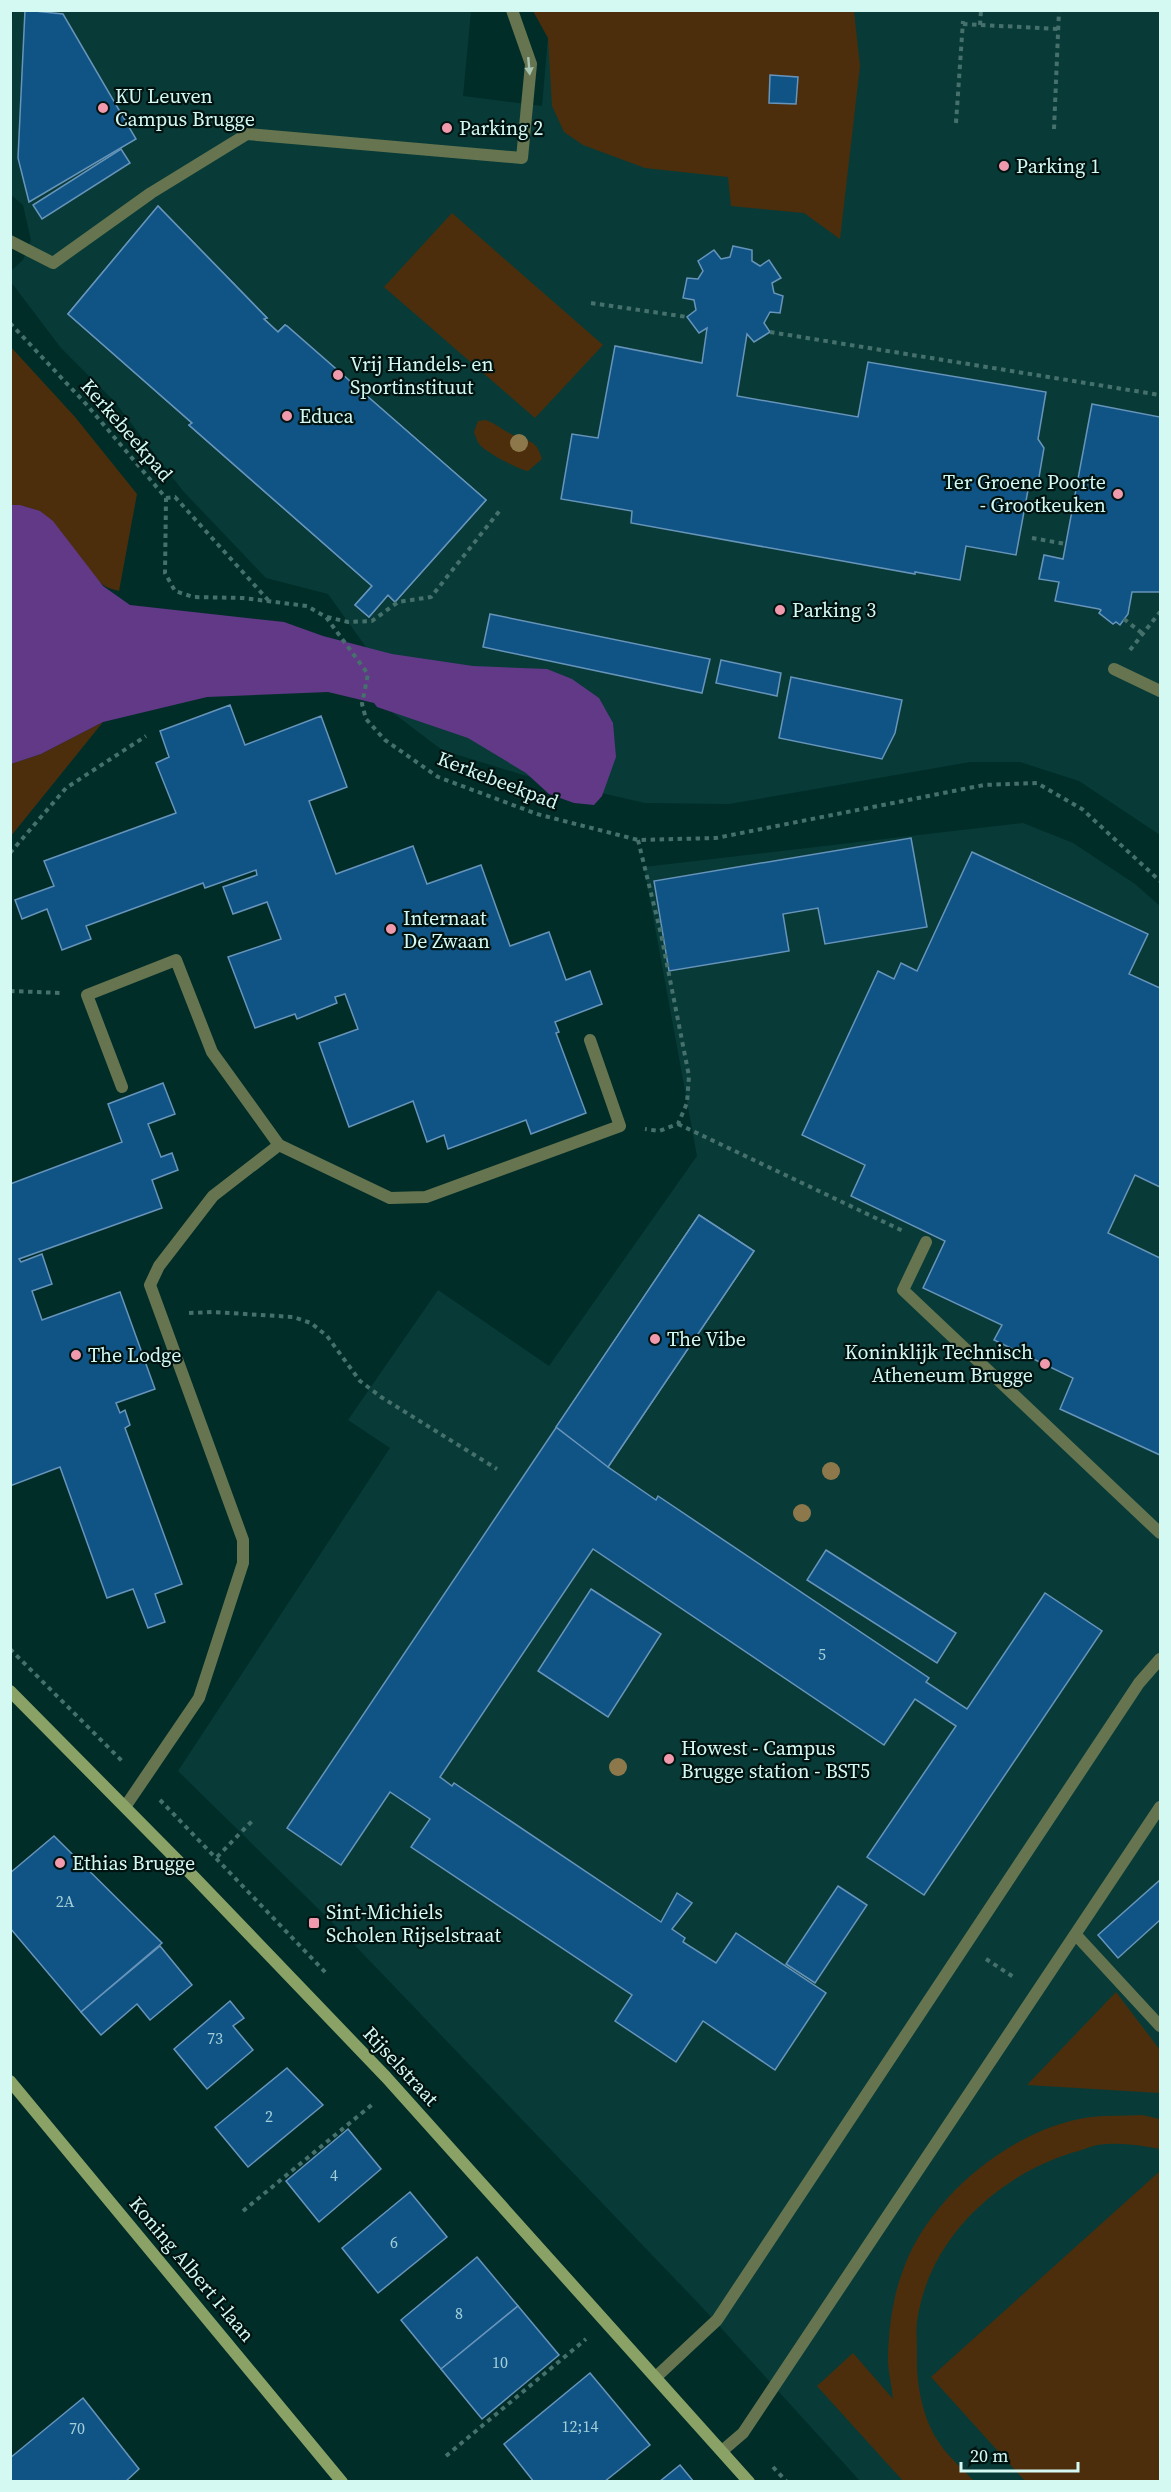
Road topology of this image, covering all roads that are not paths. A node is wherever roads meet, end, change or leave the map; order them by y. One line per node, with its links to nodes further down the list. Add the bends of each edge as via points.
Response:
1 (512, 10): 2 (street, one-way to 2, via 531,64 522,158 247,134 52,263)
2 (10, 241)
3 (1114, 669): 4 (street)
4 (1161, 692)
5 (590, 1040): 7 (street, via 620,1126 426,1197 390,1198)
6 (122, 1087): 7 (street, via 87,995 176,960 212,1052)
7 (279, 1145): 12 (street, via 213,1196 159,1266 150,1285 243,1540 243,1563 199,1698)
8 (926, 1242): 9 (street, via 903,1290)
9 (1161, 1533)
10 (1161, 1659): 17 (street, via 1139,1683 717,2320)
11 (10, 1691): 12 (street, Rijselstraat)
12 (125, 1807): 17 (street, Rijselstraat, via 395,2086)
13 (1161, 1807): 14 (street)
14 (1076, 1935): 15 (street); 18 (street, via 743,2433)
15 (1161, 2026)
16 (10, 2081): 19 (street, Koning Albert I-laan)
17 (656, 2377): 18 (street, Rijselstraat)
18 (722, 2451): 20 (street, Rijselstraat)
19 (342, 2481)
20 (749, 2481)

